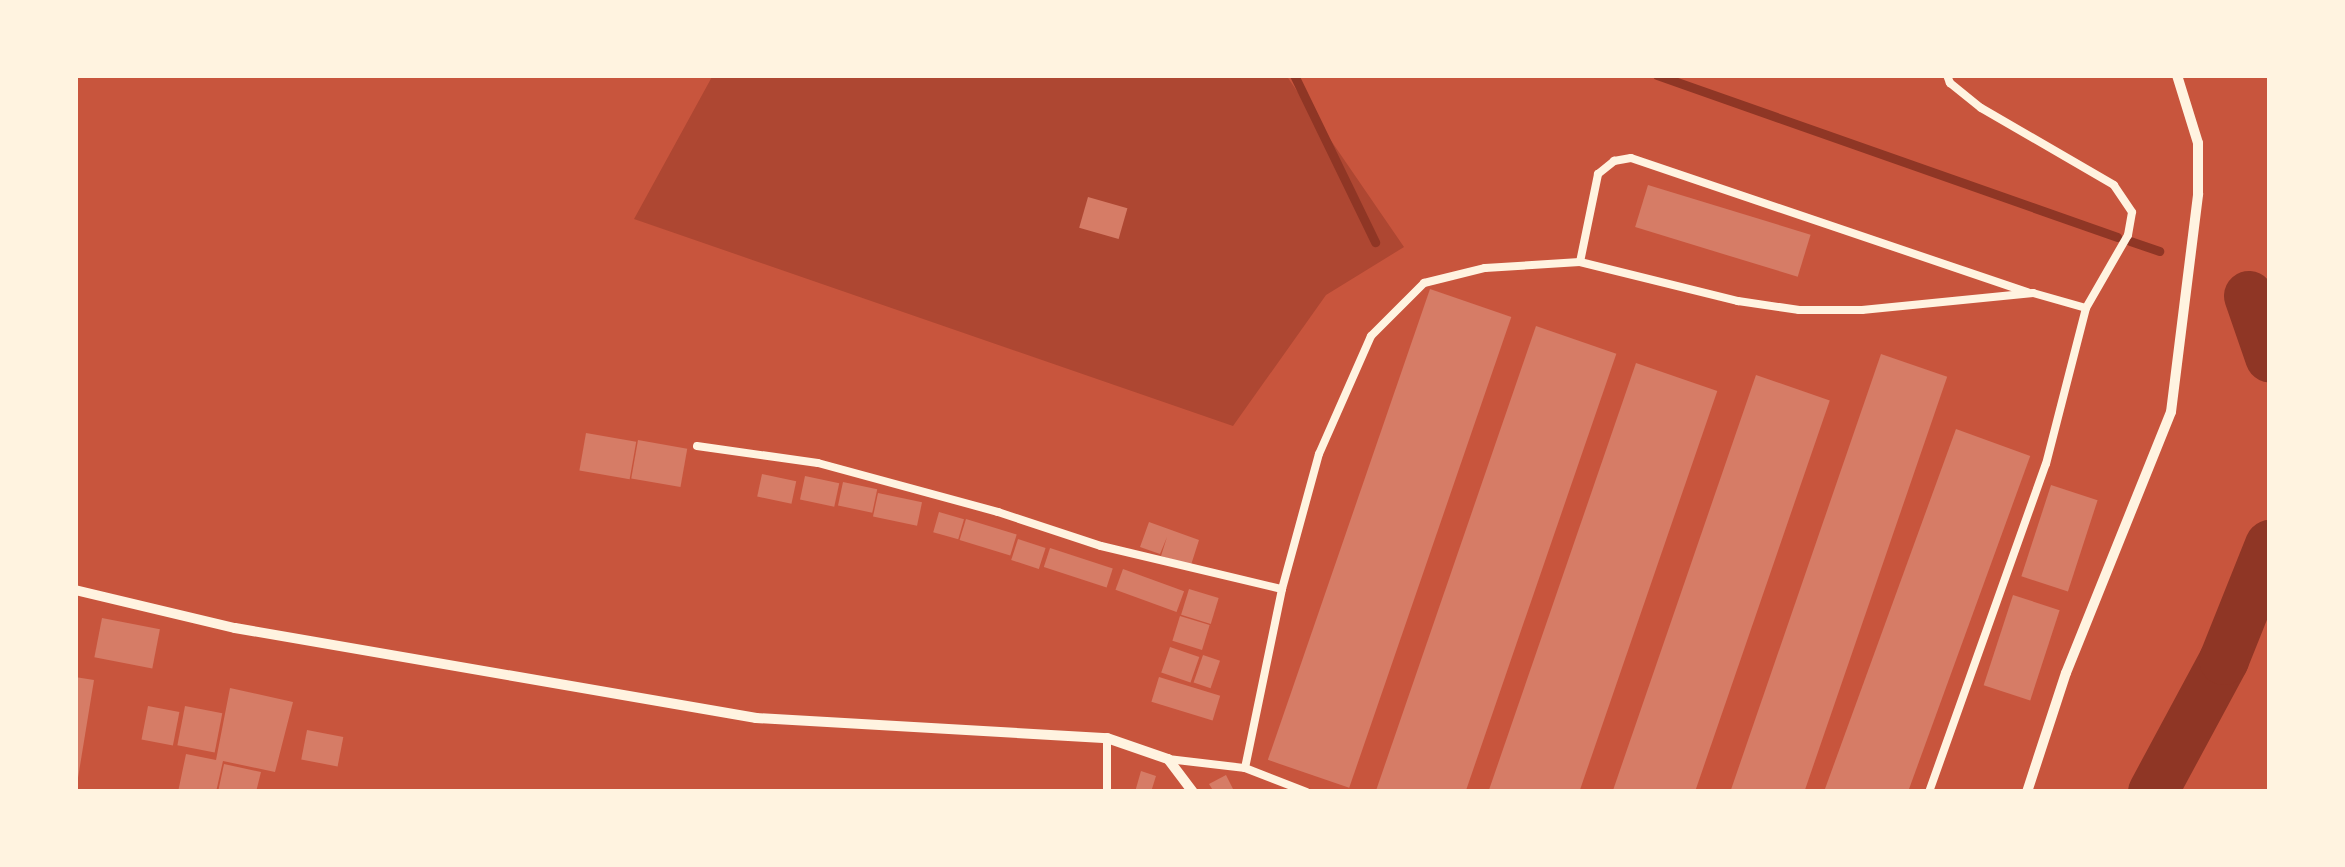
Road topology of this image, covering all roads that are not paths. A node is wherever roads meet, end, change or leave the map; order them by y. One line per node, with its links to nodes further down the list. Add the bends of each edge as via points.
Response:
1 (1947, 75): 5 (lane, via 1981,108 2114,184 2132,212 2128,235)
2 (2177, 75): 16 (street, via 2198,144 2198,194 2171,412 2066,673)
3 (1580, 262): 4 (lane, via 1798,310); 4 (lane, via 1598,174 1631,158); 7 (lane, via 1485,268 1424,283 1371,336 1319,454)
4 (2032, 293): 5 (lane)
5 (2086, 308): 15 (lane, via 2046,464)
6 (697, 446): 7 (lane, via 818,463 1101,546)
7 (1282, 589): 11 (lane)
8 (75, 590): 9 (street, via 236,628 756,718)
9 (1107, 738): 10 (street); 12 (lane)
10 (1168, 758): 11 (lane); 13 (street)
11 (1245, 768): 14 (lane)
12 (1106, 792)
13 (1193, 792)
14 (1307, 792)
15 (1929, 792)
16 (2027, 792)

